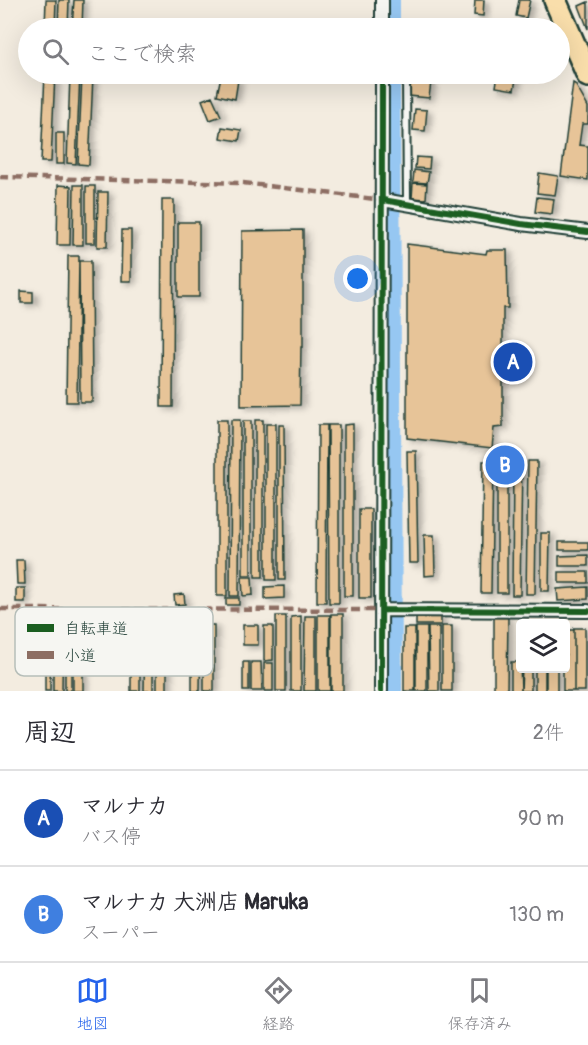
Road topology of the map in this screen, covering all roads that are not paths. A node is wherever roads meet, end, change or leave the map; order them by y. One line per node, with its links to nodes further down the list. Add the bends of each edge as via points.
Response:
1 (382, 0): 3 (street)
2 (555, 0): 4 (highway)
3 (382, 18)
4 (563, 18)
5 (570, 35): 6 (highway)
6 (588, 76)
7 (383, 84): 9 (street)
8 (405, 84): 9 (lane)
9 (395, 203): 10 (street); 11 (street)
10 (588, 232)
11 (382, 610): 12 (street); 13 (street)
12 (588, 611)
13 (381, 691)

